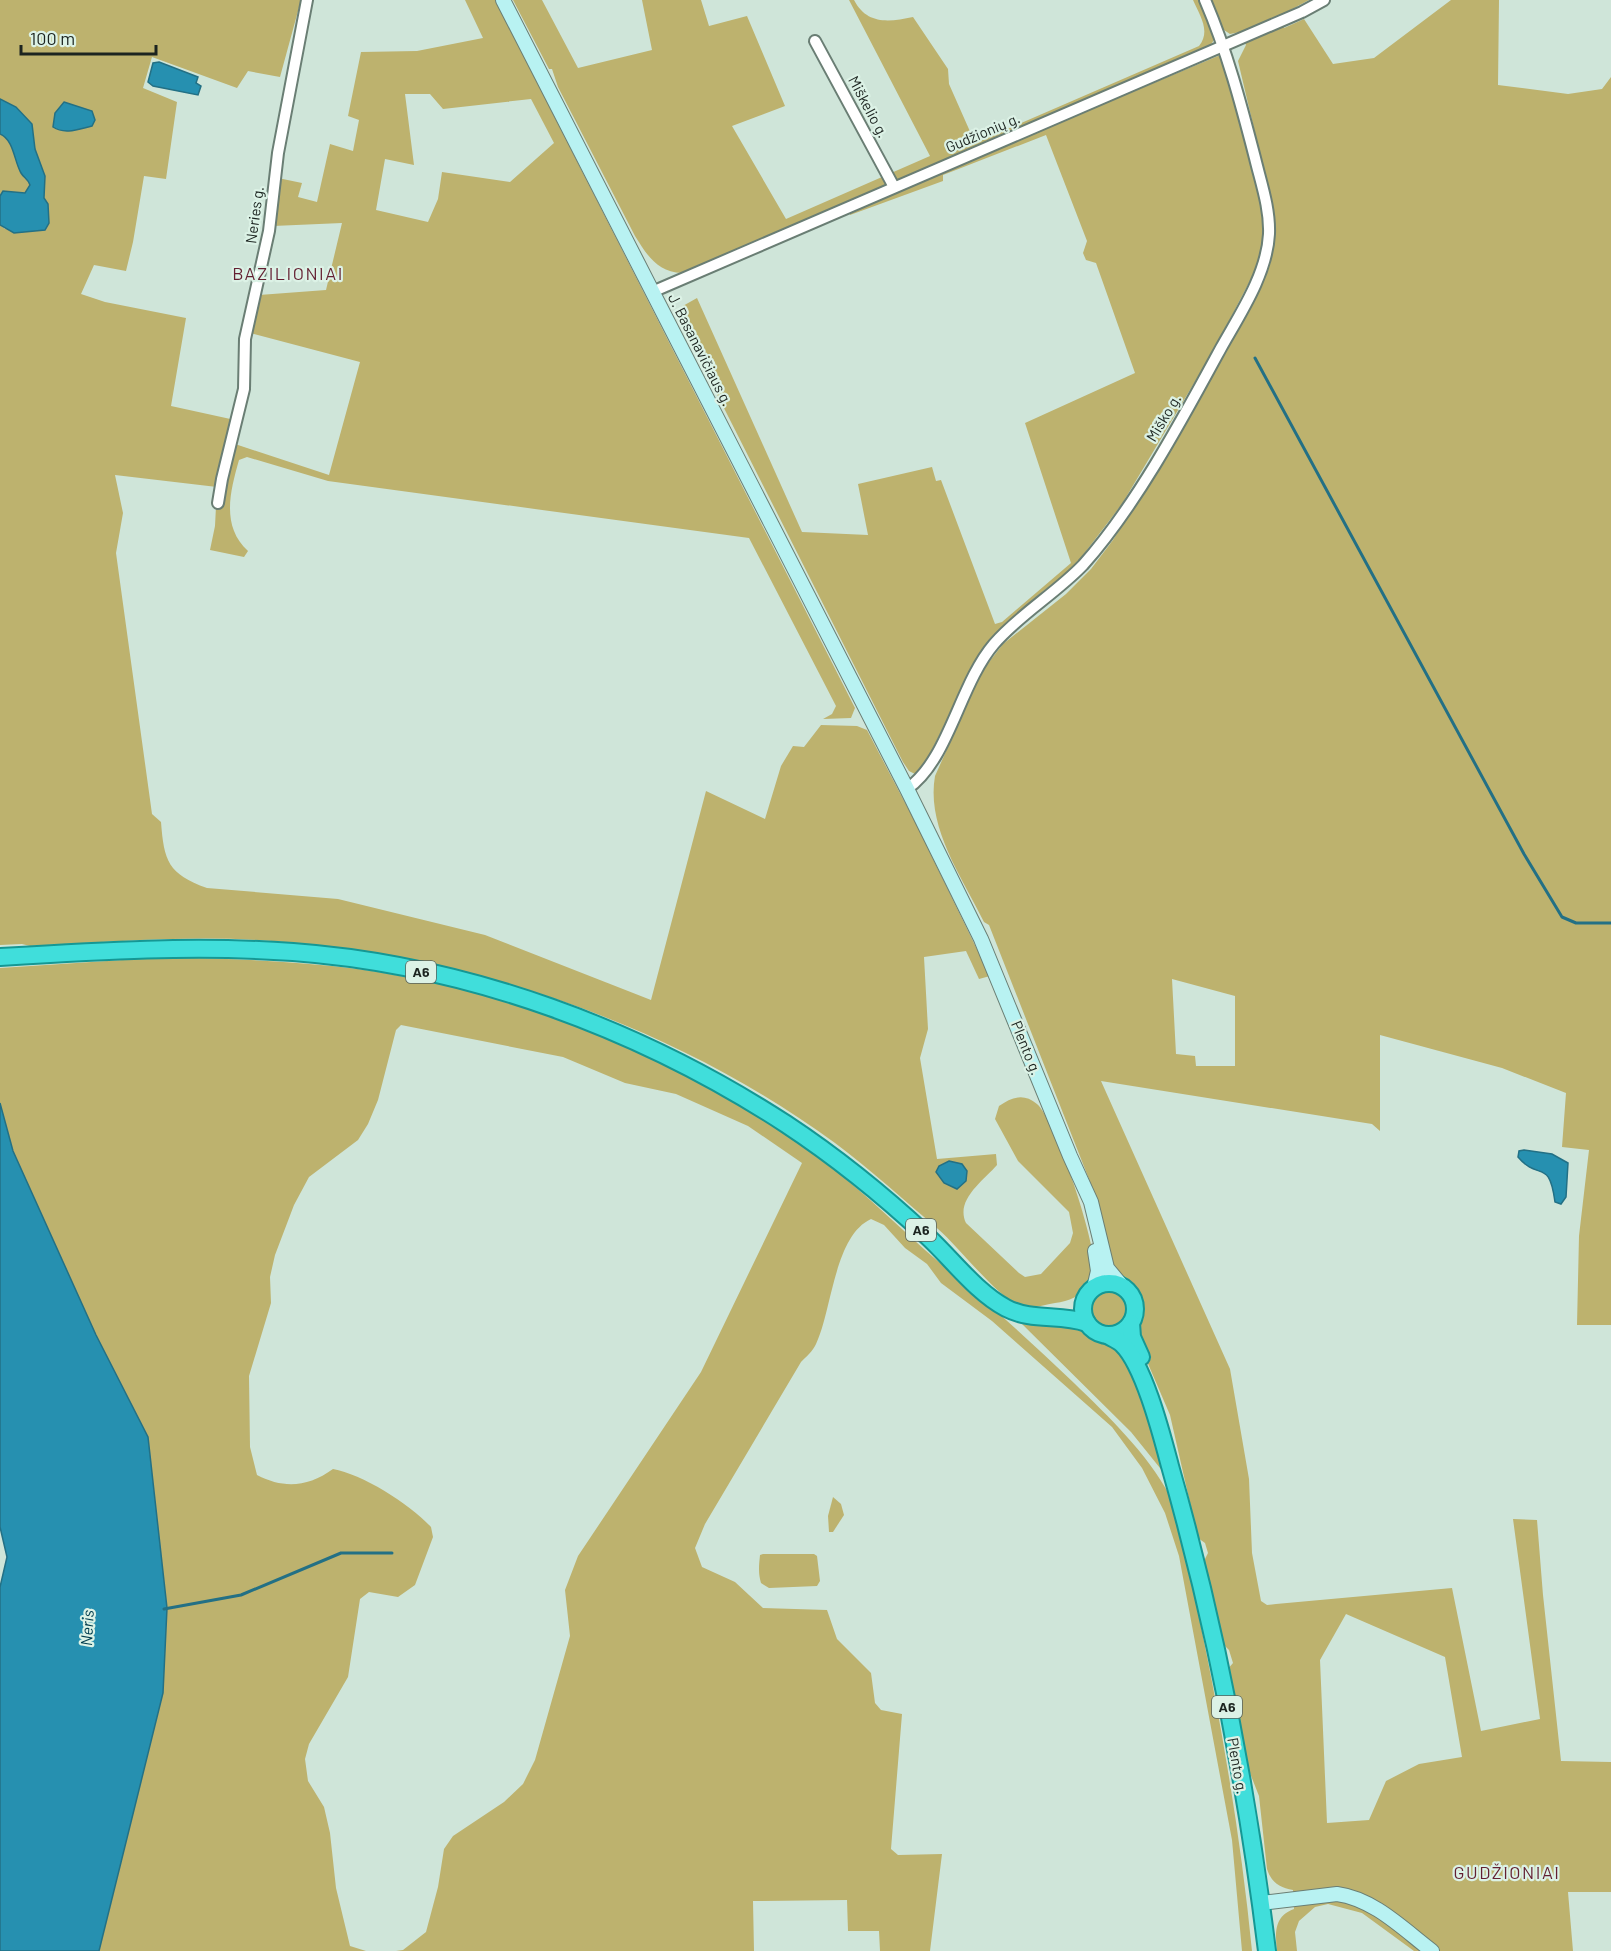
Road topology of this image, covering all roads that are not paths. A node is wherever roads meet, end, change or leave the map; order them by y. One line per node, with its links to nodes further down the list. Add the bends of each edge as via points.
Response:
1 (307, 0): 9 (street, Neries g., via 278,153 269,231 245,339 244,389)
2 (503, 0): 8 (main road, J. Basanavičiaus g.)
3 (1205, 0): 6 (street, Miško g.)
4 (1324, 0): 6 (street, Gudžionių g.)
5 (815, 41): 7 (street, Miškelio g.)
6 (1224, 45): 7 (street, Gudžionių g.); 10 (street, Miško g., via 1269,214 1269,236 1261,268 1188,410 1121,516 1084,564 993,645 970,681 933,761)
7 (894, 187): 8 (street, Gudžionių g.)
8 (652, 292): 10 (main road, J. Basanavičiaus g.)
9 (218, 503)
10 (907, 789): 12 (main road, Plento g., via 981,939)
11 (0, 957): 15 (highway, A6, via 174,949 297,952 424,972 565,1013 686,1066 787,1124 882,1196 992,1298)
12 (1070, 1156): 13 (main road, Plento g., via 1091,1202 1107,1268); 14 (main road, Plento g., via 1098,1271)
13 (1122, 1286): 14 (highway, via 1108,1283); 17 (highway, via 1135,1307)
14 (1090, 1292): 15 (highway, via 1068,1308); 16 (highway, via 1083,1306)
15 (1017, 1312): 16 (highway, A6)
16 (1087, 1323): 18 (highway)
17 (1131, 1323): 18 (highway, via 1120,1332); 19 (highway, Plento g. / A6, via 1135,1346 1167,1422)
18 (1107, 1335): 19 (highway, Plento g. / A6, via 1122,1344 1146,1388)
19 (1185, 1513): 20 (highway, Plento g. / A6, via 1215,1640)
20 (1261, 1903): 21 (highway, Plento g. / A6); 22 (main road, via 1337,1894 1359,1899)
21 (1267, 1951)
22 (1432, 1951)

